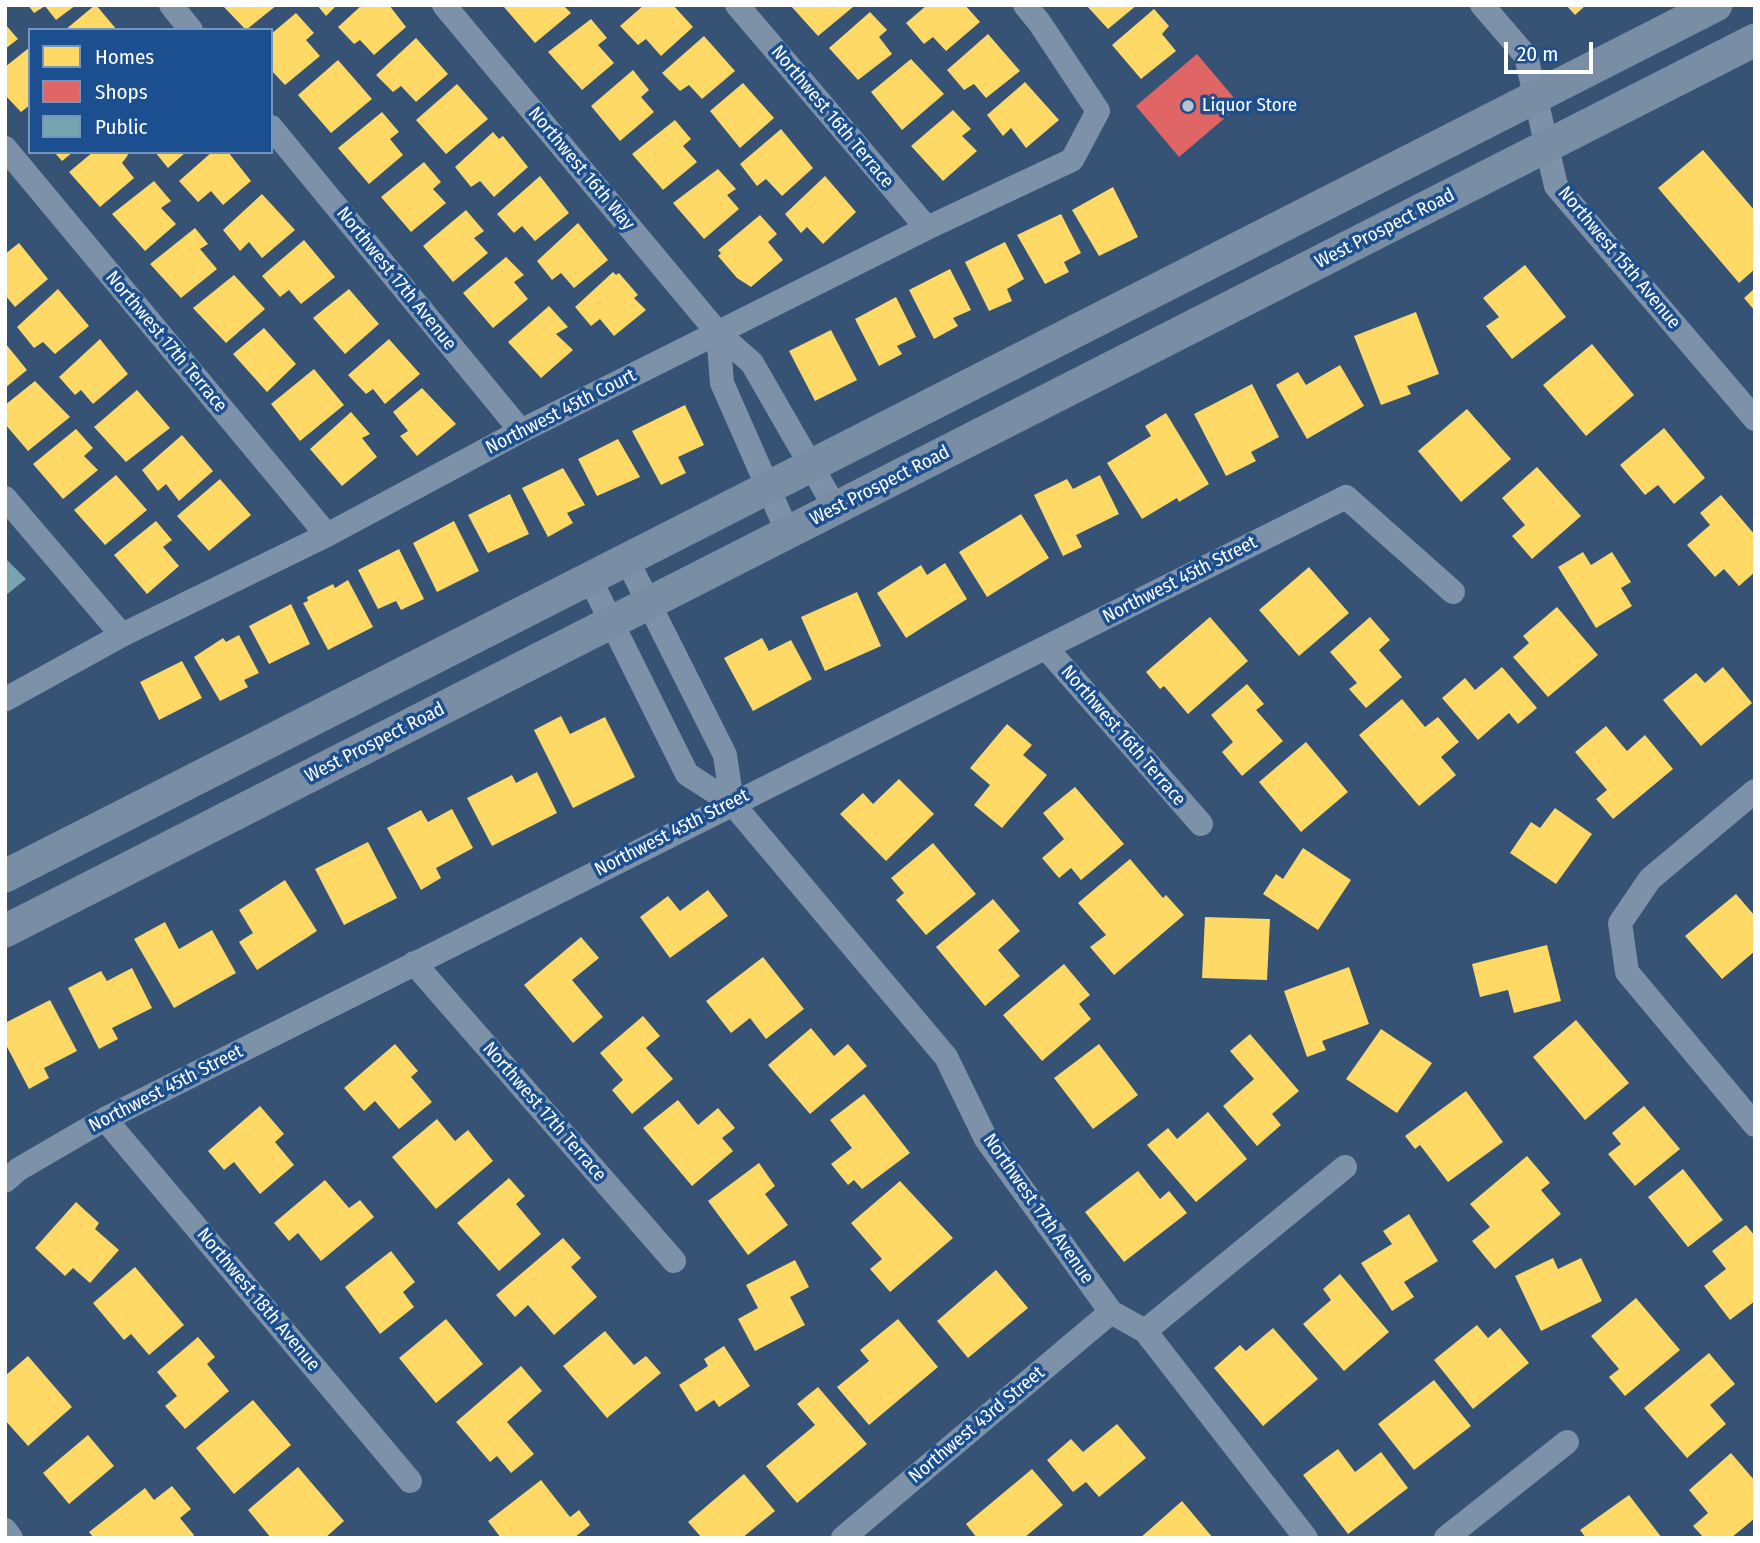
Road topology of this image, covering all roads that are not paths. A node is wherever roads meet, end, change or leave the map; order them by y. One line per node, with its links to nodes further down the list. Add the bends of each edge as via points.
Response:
1 (171, 5): 7 (street)
2 (443, 5): 14 (street, Northwest 16th Way)
3 (737, 5): 13 (street, Northwest 16th Terrace)
4 (1025, 5): 13 (street, Northwest 45th Court, via 1098,111 1072,160)
5 (1482, 5): 9 (street, Northwest 15th Avenue, via 1526,56)
6 (1716, 5): 9 (main road)
7 (189, 28)
8 (1755, 40): 11 (main road, West Prospect Road)
9 (1535, 97): 11 (street, Northwest 15th Avenue); 17 (main road)
10 (273, 129): 16 (street, Northwest 17th Avenue)
11 (1546, 146): 15 (street, Northwest 15th Avenue, via 1556,186); 20 (main road, West Prospect Road)
12 (5, 148): 22 (street, Northwest 17th Terrace)
13 (927, 228): 14 (street, Northwest 45th Court)
14 (718, 333): 16 (street, Northwest 45th Court); 17 (street, Northwest 16th Way, via 752,363); 18 (street, via 722,383)
15 (1755, 419)
16 (521, 431): 22 (street, Northwest 45th Court)
17 (811, 465): 18 (main road); 20 (street, Northwest 16th Way)
18 (768, 488): 21 (street); 23 (main road)
19 (5, 498): 28 (street)
20 (836, 509): 21 (main road, West Prospect Road)
21 (788, 533): 26 (main road, West Prospect Road)
22 (327, 535): 28 (street, Northwest 45th Court)
23 (627, 560): 24 (main road); 26 (street)
24 (590, 579): 27 (street, Northwest 17th Avenue); 34 (main road)
25 (1453, 592): 29 (street, Northwest 45th Street, via 1346,497)
26 (649, 604): 27 (main road, West Prospect Road); 32 (street, via 725,755)
27 (612, 623): 32 (street, Northwest 17th Avenue, via 687,774); 35 (main road, West Prospect Road)
28 (122, 635): 30 (street, Northwest 45th Court)
29 (1046, 648): 32 (street, Northwest 45th Street); 33 (street, Northwest 16th Terrace)
30 (6, 699)
31 (1755, 791): 38 (street, via 1650,879 1620,923 1627,972)
32 (732, 803): 36 (street, Northwest 45th Street); 42 (street, Northwest 17th Avenue, via 946,1057 986,1139)
33 (1201, 824)
34 (5, 876)
35 (5, 931)
36 (414, 963): 37 (street, Northwest 45th Street); 41 (street, Northwest 17th Terrace)
37 (106, 1119): 40 (street, Northwest 45th Street); 45 (street, Northwest 18th Avenue)
38 (1755, 1125)
39 (1345, 1167): 43 (street)
40 (5, 1181)
41 (674, 1261)
42 (1111, 1312): 43 (street, Northwest 17th Avenue); 48 (street, Northwest 43rd Street)
43 (1145, 1331): 49 (street, Northwest 17th Avenue)
44 (1567, 1442): 50 (street)
45 (410, 1481)
46 (5, 1531): 47 (street)
47 (11, 1538)
48 (843, 1538)
49 (1306, 1538)
50 (1446, 1538)

